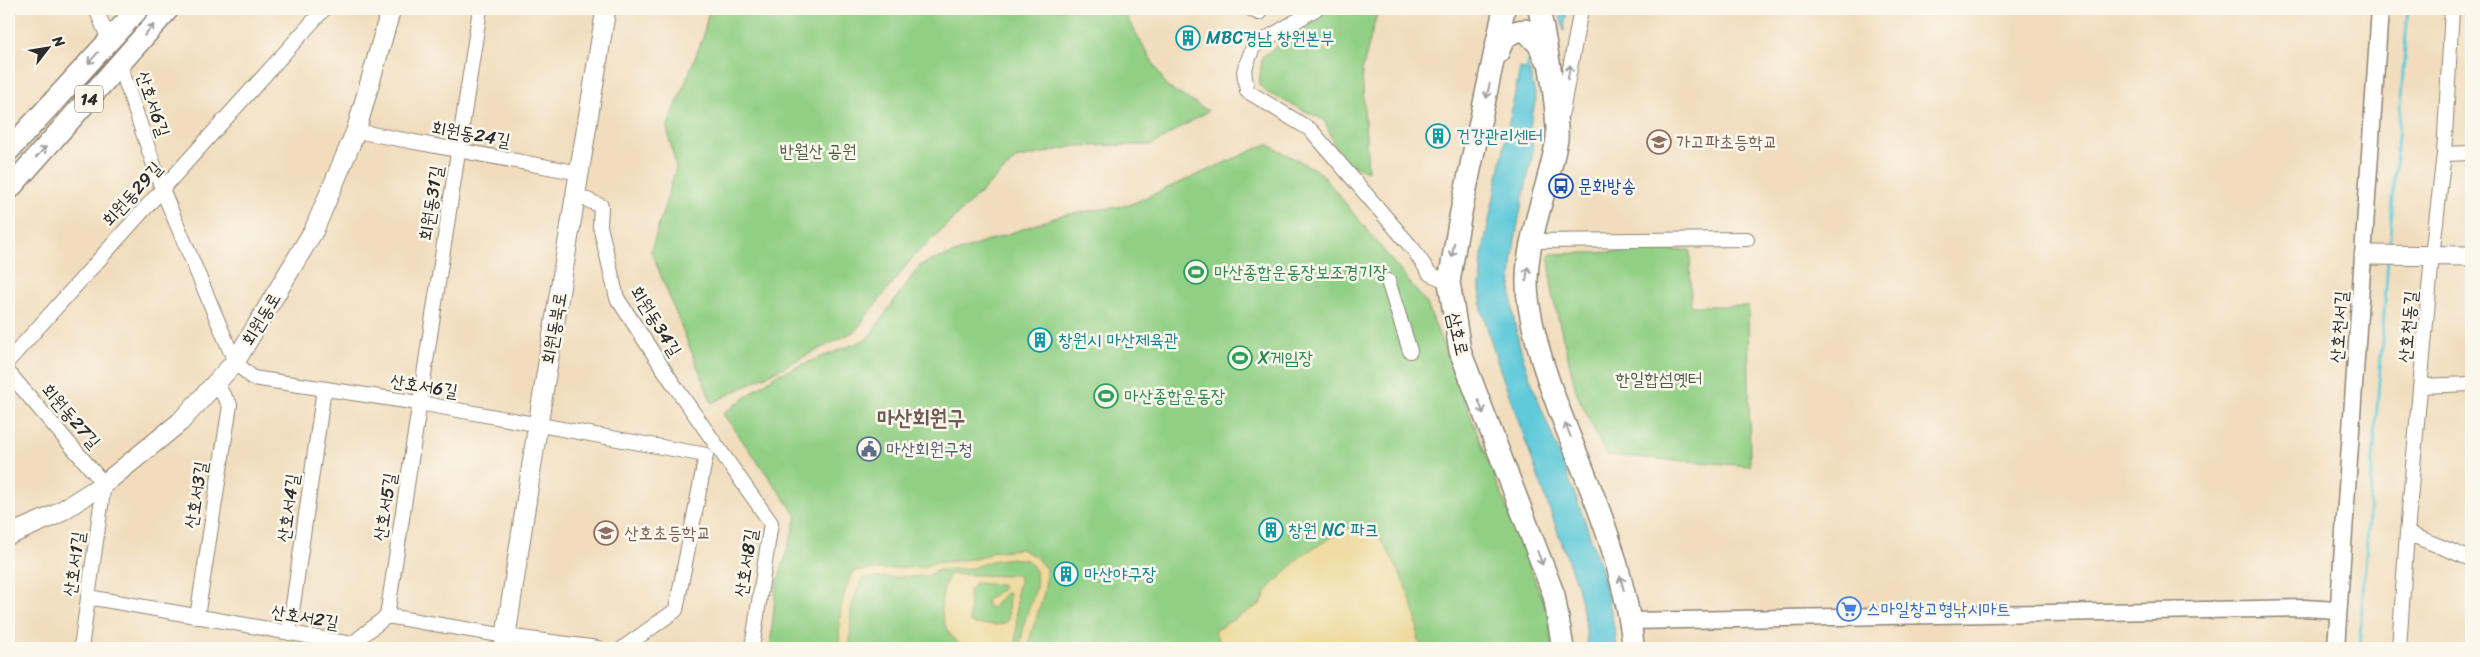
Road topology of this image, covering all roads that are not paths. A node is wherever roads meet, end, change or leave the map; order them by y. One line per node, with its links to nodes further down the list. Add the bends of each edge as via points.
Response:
1 (96, 9): 14 (street)
2 (138, 9): 14 (main road, 14)
3 (168, 9): 16 (main road, 14, one-way to 3)
4 (324, 9): 26 (street, 회원동29길)
5 (391, 9): 18 (main road, 회원동로)
6 (480, 9): 21 (street, 회원동31길)
7 (606, 9): 24 (main road, 회원동북로)
8 (1316, 9): 34 (street, via 1253,47 1244,71 1246,91 1312,130 1413,249 1430,274)
9 (1504, 9): 15 (main road, 삼호로)
10 (1539, 9): 17 (main road)
11 (1581, 9): 19 (street, one-way to 11)
12 (2380, 9): 30 (street, 산호천서길)
13 (2452, 9): 23 (street, 산호천동길)
14 (109, 40): 20 (main road, 14, one-way to 20)
15 (1494, 61): 17 (main road, via 1502,41 1517,30 1525,30 1539,45); 34 (main road, 삼호로, one-way to 34)
16 (120, 65): 25 (main road, 14, one-way to 16); 26 (street, 산호서6길)
17 (1553, 83): 19 (main road)
18 (356, 131): 21 (street, 회원동24길); 37 (main road, 회원동로, via 314,230)
19 (1557, 137): 29 (main road)
20 (9, 150)
21 (458, 150): 24 (street, 회원동24길); 43 (street, 회원동31길)
22 (2471, 153): 23 (street)
23 (2444, 154): 31 (street, 산호천동길)
24 (580, 173): 27 (main road, 회원동북로)
25 (9, 188)
26 (162, 189): 36 (street, 회원동29길); 37 (street, 산호서6길)
27 (576, 195): 44 (main road, 회원동북로); 45 (street, 회원동34길, via 601,206 600,226 617,298)
28 (1747, 239): 29 (street)
29 (1532, 241): 55 (main road, one-way to 29, via 1599,510 1534,331 1526,282)
30 (2373, 255): 31 (main road); 52 (street, 산호천서길)
31 (2432, 256): 32 (main road); 41 (street, 산호천동길)
32 (2471, 256)
33 (1388, 281): 35 (street)
34 (1449, 282): 63 (main road, 삼호로, one-way to 63, via 1460,351 1554,595)
35 (1410, 351)
36 (9, 360)
37 (234, 362): 39 (main road, 회원동로); 42 (street, 산호서6길, via 253,378)
38 (9, 373): 47 (street, 회원동27길)
39 (216, 383): 47 (main road, 회원동로, via 180,422); 53 (street, 산호서3길, via 230,405)
40 (2471, 384): 41 (street)
41 (2422, 386): 48 (street, 산호천동길)
42 (324, 389): 43 (street, 산호서6길); 56 (street, 산호서4길)
43 (420, 404): 44 (street, 산호서6길); 54 (street, 산호서5길)
44 (538, 424): 46 (street, 산호서6길); 57 (main road, 회원동북로)
45 (713, 440): 46 (street); 62 (street, 산호서8길, via 771,523)
46 (706, 456): 61 (street, via 676,610)
47 (104, 484): 49 (main road, 회원동로, via 55,516); 51 (street, 산호서1길)
48 (2407, 533): 50 (street); 66 (street, 산호천동길)
49 (9, 535)
50 (2471, 559)
51 (88, 598): 53 (street, 산호서2길); 59 (street, 산호서1길)
52 (2337, 610): 55 (street); 65 (street, 산호천서길)
53 (197, 616): 56 (street, 산호서2길)
54 (387, 616): 57 (street); 58 (street, 산호서2길)
55 (1631, 621): 64 (main road)
56 (289, 633): 58 (street, 산호서2길)
57 (505, 642): 60 (street)
58 (352, 646)
59 (81, 648)
60 (598, 648)
61 (623, 648)
62 (752, 648)
63 (1563, 648)
64 (1633, 648)
65 (2336, 648)
66 (2399, 648)

